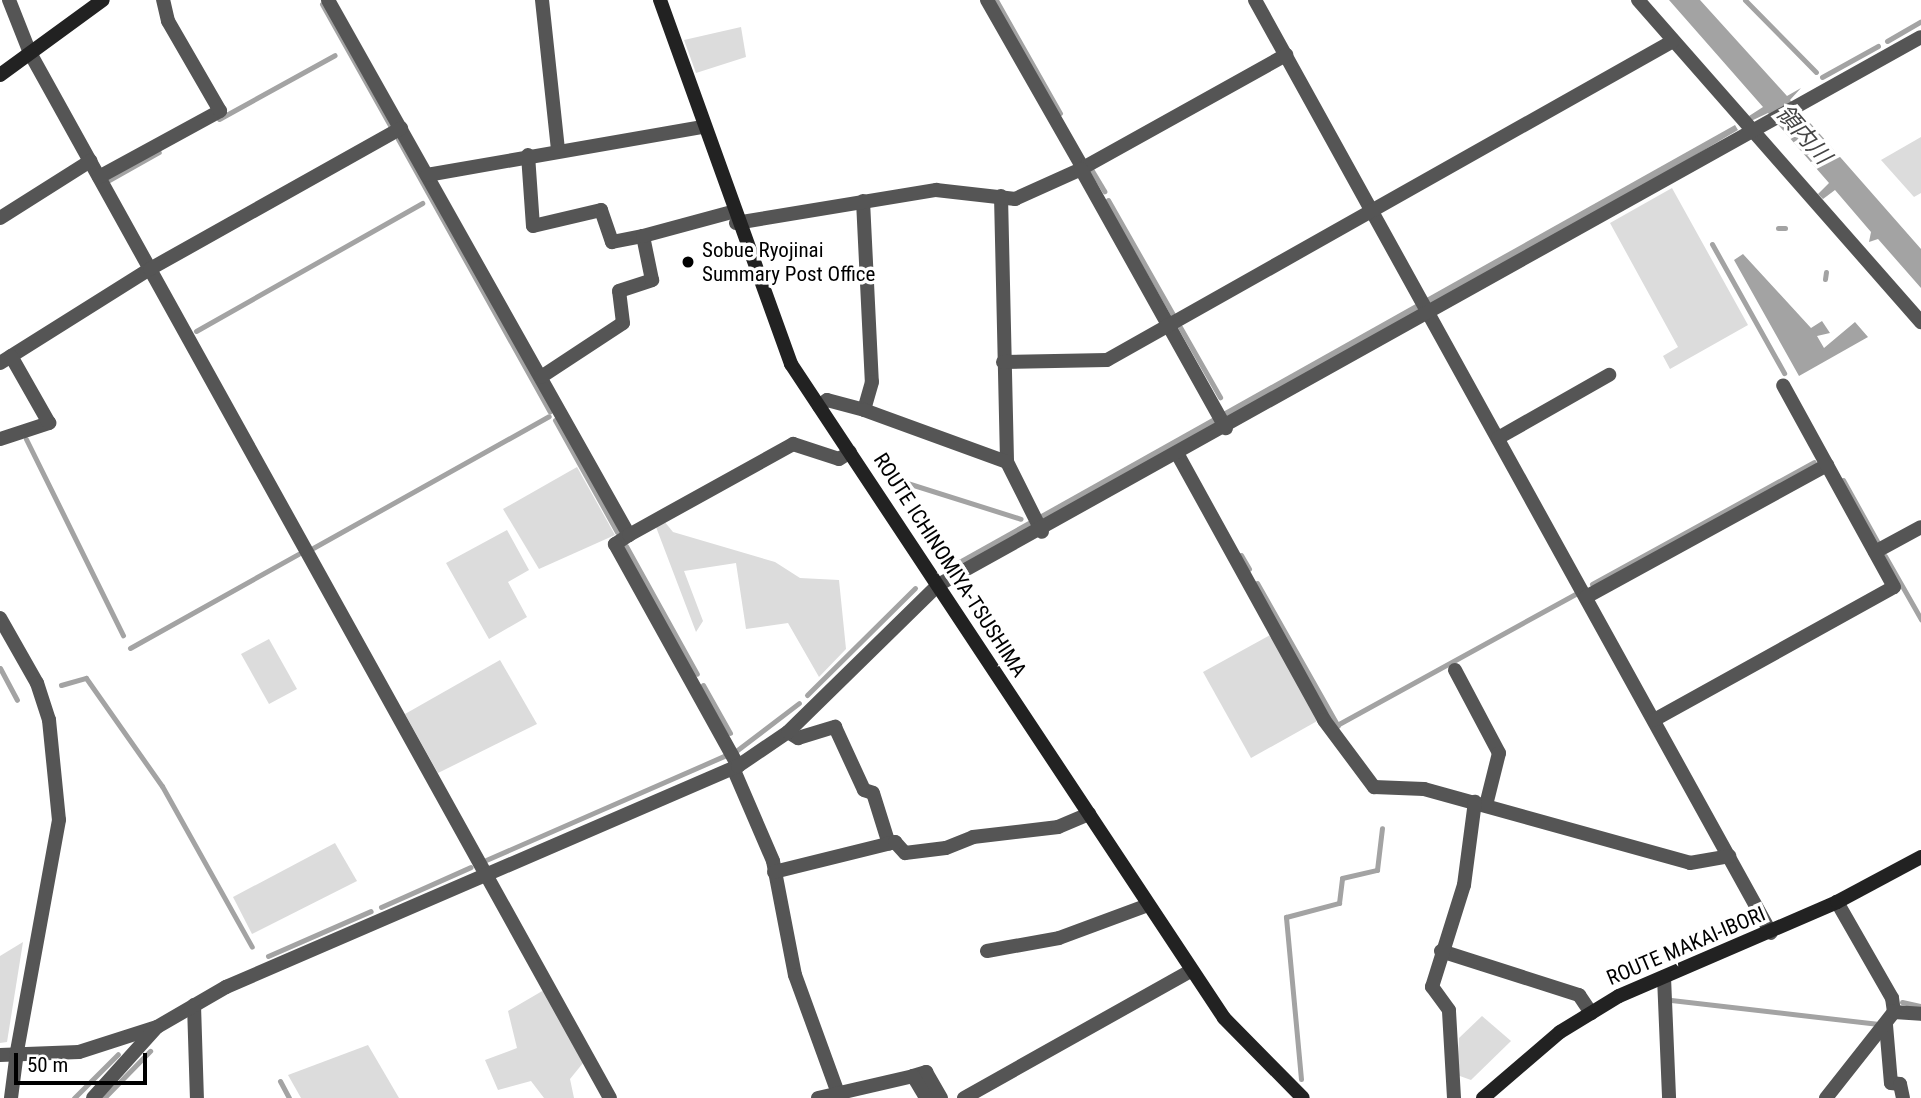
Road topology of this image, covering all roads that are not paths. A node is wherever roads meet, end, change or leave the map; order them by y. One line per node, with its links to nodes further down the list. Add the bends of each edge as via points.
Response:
1 (9, 0): 12 (street)
2 (103, 0): 12 (main road)
3 (163, 0): 23 (street, via 168,21 220,111)
4 (328, 0): 16 (street)
5 (542, 0): 18 (street)
6 (660, 0): 15 (main road, ROUTE ICHINOMIYA-TSUSHIMA)
7 (987, 0): 21 (street)
8 (1255, 0): 13 (street)
9 (1638, 0): 11 (street)
10 (1921, 37): 17 (street)
11 (1673, 41): 17 (street); 26 (street)
12 (30, 53): 14 (main road); 20 (street)
13 (1286, 55): 21 (street); 26 (street)
14 (0, 75)
15 (703, 127): 18 (street); 27 (main road, ROUTE ICHINOMIYA-TSUSHIMA)
16 (401, 128): 22 (street); 30 (street)
17 (1754, 132): 31 (street); 32 (street)
18 (558, 149): 19 (street)
19 (528, 155): 22 (street); 29 (street, via 533,226 601,210 612,242)
20 (90, 161): 23 (street); 28 (street)
21 (1082, 168): 24 (street, via 1047,188 1015,199); 33 (street)
22 (427, 175): 37 (street)
23 (99, 177): 30 (street)
24 (1001, 196): 25 (street, via 936,190); 35 (street)
25 (863, 201): 27 (street); 40 (street, via 872,382)
26 (1372, 211): 31 (street); 33 (street)
27 (734, 217): 29 (street); 39 (main road, ROUTE ICHINOMIYA-TSUSHIMA, via 779,339)
28 (0, 218)
29 (643, 236): 37 (street, via 652,280 619,291 623,323)
30 (150, 269): 34 (street); 65 (street)
31 (1428, 312): 41 (street); 42 (street)
32 (1921, 322)
33 (1169, 326): 35 (street, via 1107,360); 41 (street)
34 (5, 359): 43 (street, via 49,423)
35 (1003, 362): 46 (street)
36 (1609, 376): 42 (street)
37 (541, 377): 50 (street)
38 (1783, 386): 47 (street)
39 (819, 406): 40 (street, via 827,400); 44 (main road, ROUTE ICHINOMIYA-TSUSHIMA)
40 (863, 410): 46 (street)
41 (1222, 421): 45 (street)
42 (1498, 438): 53 (street)
43 (0, 439)
44 (850, 452): 50 (street, via 839,460 793,444); 52 (main road, ROUTE ICHINOMIYA-TSUSHIMA)
45 (1178, 455): 48 (street); 59 (street, via 1324,720 1374,787 1424,789)
46 (1007, 462): 48 (street)
47 (1827, 465): 51 (street); 53 (street)
48 (1037, 525): 52 (street)
49 (1921, 527): 51 (street)
50 (629, 535): 58 (street, via 615,544)
51 (1875, 552): 56 (street, via 1894,587)
52 (938, 585): 57 (street); 60 (main road, ROUTE ICHINOMIYA-TSUSHIMA)
53 (1586, 597): 56 (street)
54 (0, 618): 78 (street, via 37,682 49,720 59,820)
55 (1455, 670): 59 (street, via 1499,753)
56 (1654, 720): 62 (street)
57 (789, 732): 58 (street); 61 (street, via 798,738 835,727 864,790 873,793)
58 (736, 767): 64 (street); 65 (street)
59 (1481, 804): 62 (street, via 1690,863); 70 (street, via 1464,885)
60 (1089, 814): 61 (street, via 1058,827 973,837 946,848 905,853); 67 (main road, ROUTE ICHINOMIYA-TSUSHIMA)
61 (889, 844): 64 (street)
62 (1729, 856): 68 (street)
63 (1921, 857): 66 (main road, ROUTE MAKAI-IBORI)
64 (774, 872): 81 (street, via 794,975)
65 (485, 875): 73 (street); 85 (street)
66 (1837, 902): 68 (main road, ROUTE MAKAI-IBORI); 76 (street)
67 (1148, 905): 69 (street, via 1059,938); 71 (main road, ROUTE ICHINOMIYA-TSUSHIMA)
68 (1771, 933): 72 (main road, ROUTE MAKAI-IBORI)
69 (987, 951)
70 (1441, 951): 74 (street, via 1579,995); 91 (street, via 1432,987 1449,1010)
71 (1192, 970): 89 (street); 90 (main road, ROUTE ICHINOMIYA-TSUSHIMA, via 1224,1018)
72 (1664, 977): 74 (main road, ROUTE MAKAI-IBORI); 93 (street)
73 (194, 1005): 77 (street); 84 (street)
74 (1591, 1013): 92 (main road, ROUTE MAKAI-IBORI)
75 (1921, 1014): 76 (street)
76 (1890, 1019): 94 (street); 95 (street, via 1891,1083 1900,1084)
77 (157, 1027): 78 (street, via 79,1052); 83 (street)
78 (17, 1052): 79 (street); 82 (street)
79 (0, 1055)
80 (913, 1076): 81 (street); 87 (street); 88 (street, via 926,1072)
81 (839, 1096): 86 (street)
82 (10, 1098)
83 (93, 1098)
84 (197, 1098)
85 (610, 1098)
86 (818, 1098)
87 (926, 1098)
88 (941, 1098)
89 (964, 1098)
90 (1303, 1098)
91 (1454, 1098)
92 (1483, 1098)
93 (1669, 1098)
94 (1826, 1098)
95 (1903, 1098)

